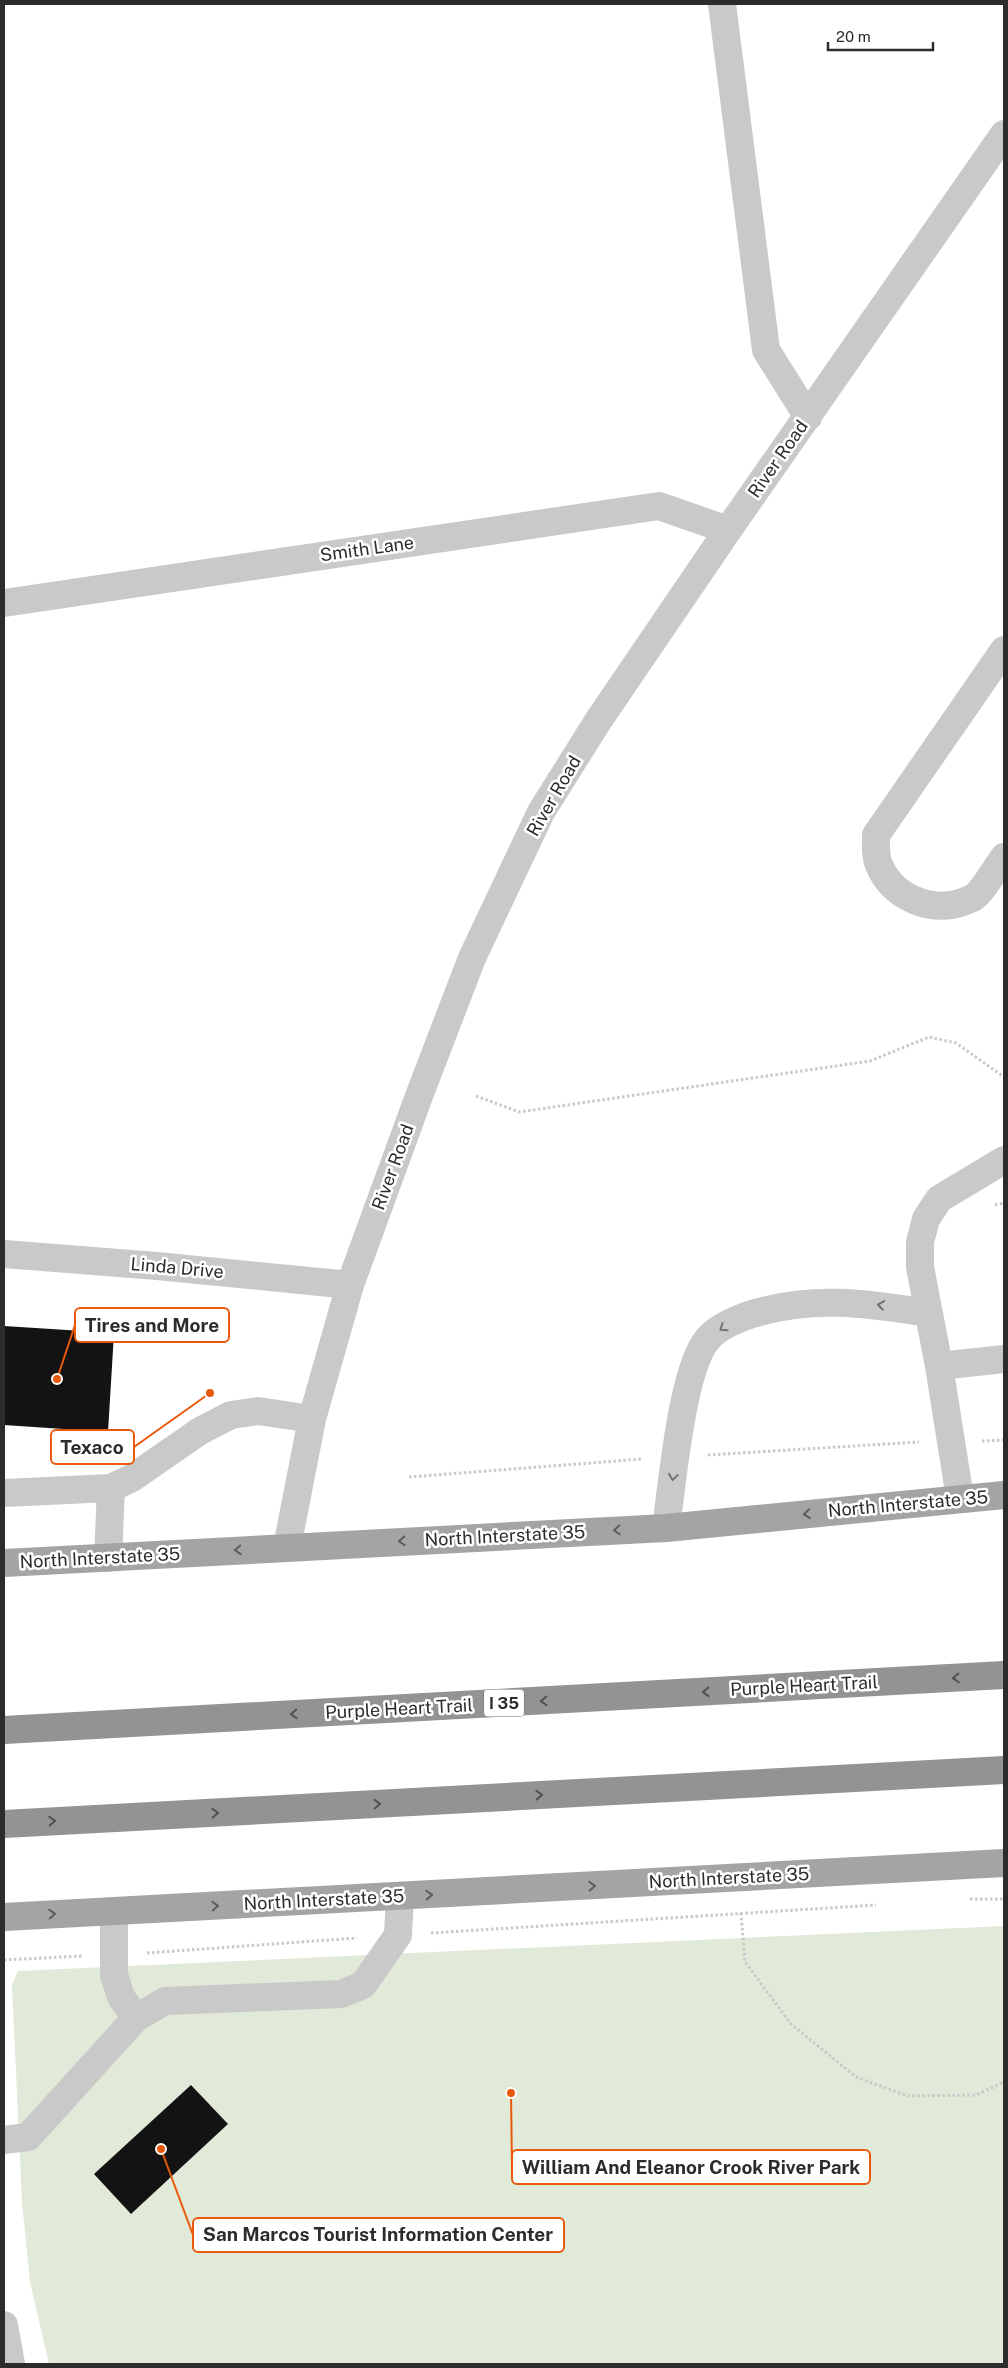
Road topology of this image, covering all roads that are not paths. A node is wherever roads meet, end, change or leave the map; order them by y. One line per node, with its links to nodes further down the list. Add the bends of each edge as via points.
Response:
1 (722, 4): 3 (street, via 766,350)
2 (1004, 134): 3 (street, River Road)
3 (808, 417): 4 (street, River Road)
4 (728, 530): 5 (street, Smith Lane, via 659,506); 10 (street, River Road, via 598,721 541,812 472,958)
5 (4, 603)
6 (1004, 650): 7 (street, via 876,835 876,851 879,865 889,881 920,903 940,907 974,898)
7 (1004, 857)
8 (1004, 1160): 11 (street, via 939,1199 926,1219 920,1242 920,1267)
9 (4, 1254): 10 (street, Linda Drive)
10 (350, 1285): 14 (street, River Road)
11 (929, 1313): 13 (street); 19 (street, one-way to 19, via 864,1302 814,1301 766,1310 734,1321 707,1339 695,1362 682,1415)
12 (1004, 1359): 13 (street)
13 (939, 1366): 18 (street)
14 (312, 1419): 15 (street, via 258,1411 231,1415); 20 (street, River Road)
15 (111, 1488): 16 (street); 21 (street)
16 (4, 1493)
17 (1004, 1495): 18 (main road, North Interstate 35)
18 (960, 1498): 19 (main road, North Interstate 35, one-way to 19)
19 (666, 1528): 20 (main road, North Interstate 35, one-way to 20)
20 (287, 1547): 21 (main road, North Interstate 35, one-way to 21)
21 (108, 1558): 22 (main road, North Interstate 35)
22 (4, 1563)
23 (1004, 1675): 24 (highway, Purple Heart Trail / I 35, one-way to 24)
24 (4, 1730)
25 (1004, 1770): 26 (highway, one-way to 25)
26 (4, 1824)
27 (1004, 1863): 28 (main road, North Interstate 35, one-way to 27)
28 (400, 1896): 29 (main road, North Interstate 35, one-way to 28); 31 (street, via 398,1935 363,1985 341,1994 165,2001)
29 (114, 1911): 30 (main road, North Interstate 35, one-way to 29); 31 (street, via 114,1974 121,1998)
30 (4, 1917)
31 (136, 2018): 32 (street, via 28,2137)
32 (4, 2140)
33 (4, 2325): 34 (street)
34 (11, 2364)

